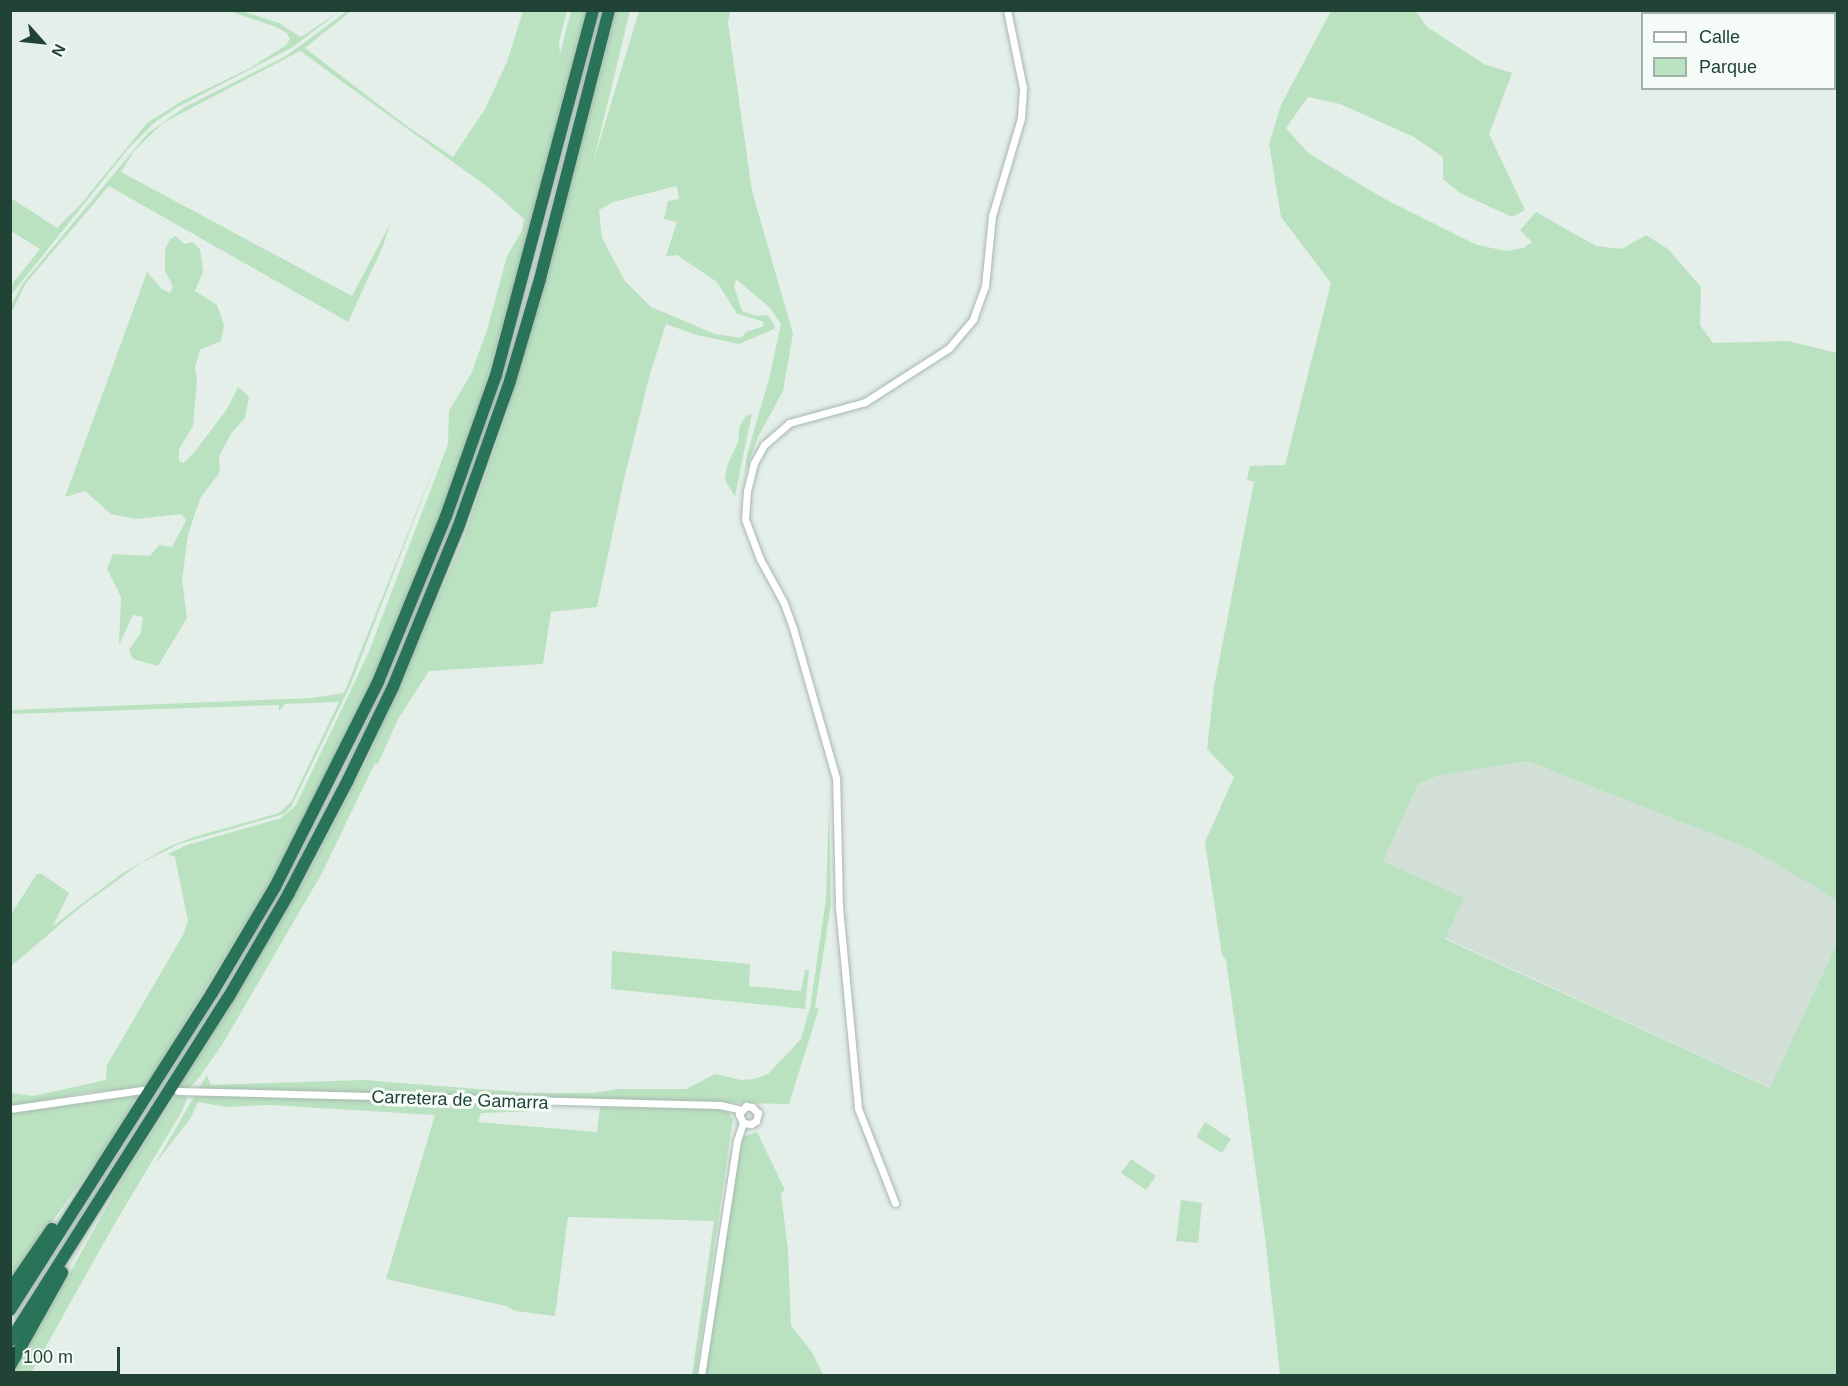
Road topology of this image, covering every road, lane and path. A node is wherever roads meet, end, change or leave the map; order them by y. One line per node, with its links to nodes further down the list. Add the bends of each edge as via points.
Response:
1 (593, 10): 15 (highway, via 496,375 447,516 378,682 274,887 212,993)
2 (609, 10): 13 (highway, via 510,381 424,615 348,780 289,893 228,998)
3 (1006, 10): 5 (street, via 1023,88 1021,118 992,216 985,286 973,319 949,348 865,402 789,423 764,445 754,463 745,519)
4 (802, 627): 5 (street)
5 (794, 630): 7 (street)
6 (818, 687): 7 (street)
7 (809, 690): 14 (street, via 838,794 839,906 858,1108)
8 (142, 1090): 10 (street)
9 (178, 1091): 11 (street, Carretera de Gamarra, via 720,1105)
10 (10, 1109)
11 (741, 1110): 12 (street); 12 (street, via 752,1107 758,1113 756,1121)
12 (743, 1123): 20 (street)
13 (113, 1179): 18 (highway); 19 (highway)
14 (896, 1203)
15 (76, 1205): 16 (highway, via 60,1218); 17 (highway)
16 (10, 1290)
17 (10, 1310)
18 (10, 1341)
19 (10, 1366)
20 (701, 1376)

